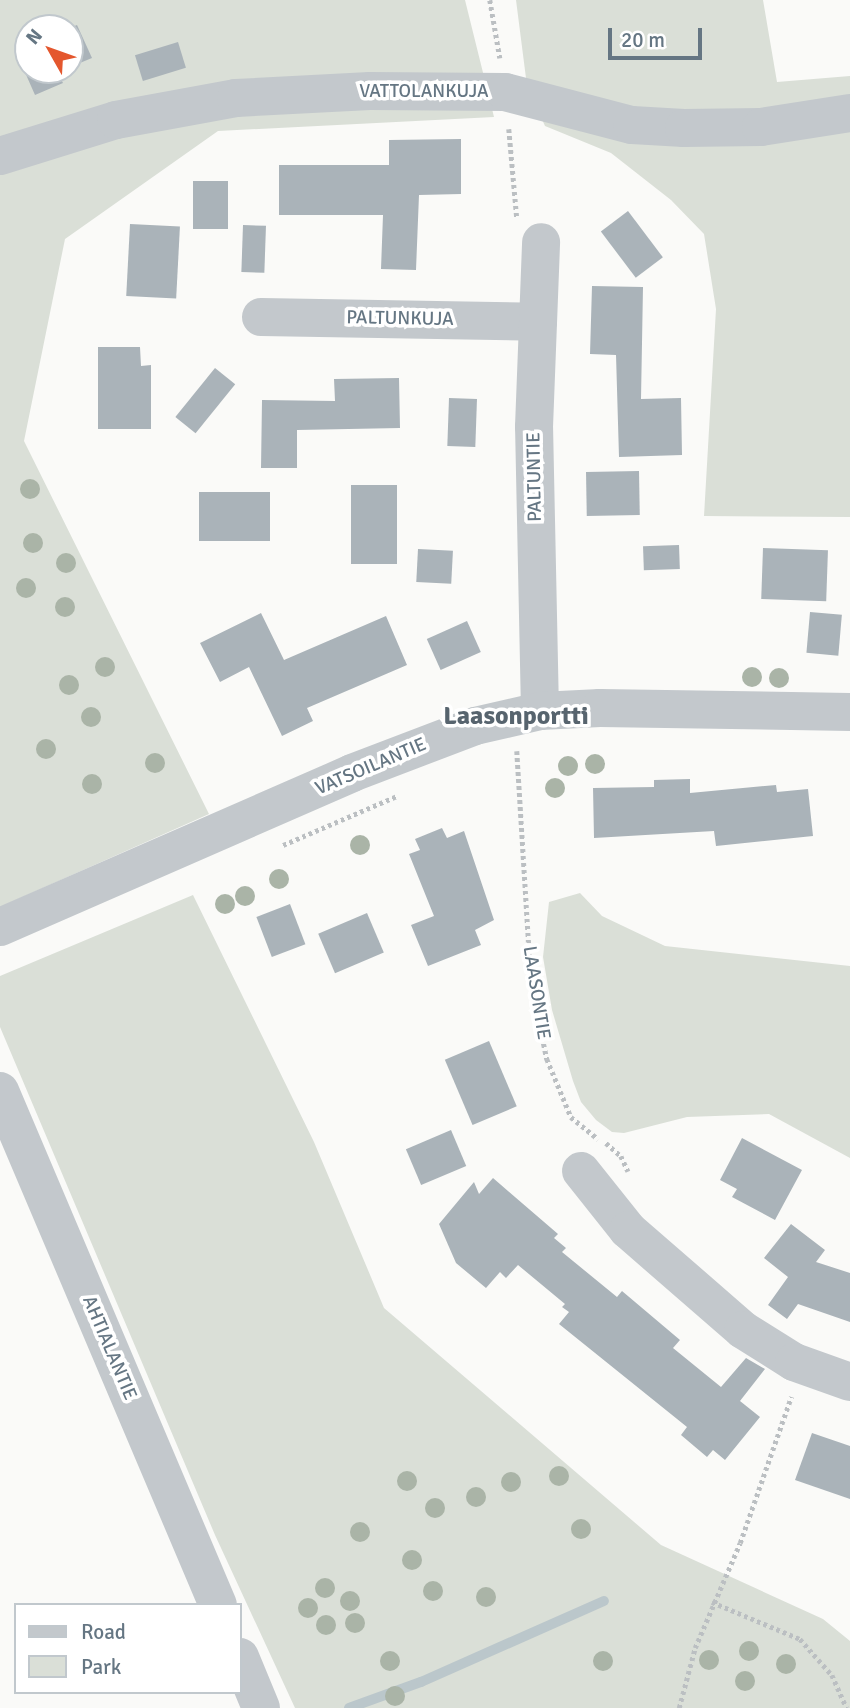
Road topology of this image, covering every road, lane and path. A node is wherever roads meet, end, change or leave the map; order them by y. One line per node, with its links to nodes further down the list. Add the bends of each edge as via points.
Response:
1 (490, 0): 2 (path)
2 (505, 92): 3 (street, VATTOLANKUJA, via 632,125 761,127); 4 (street, VATTOLANKUJA, via 370,91 236,98 116,120); 5 (path)
3 (850, 113)
4 (0, 156)
5 (517, 201)
6 (541, 242): 8 (street, PALTUNTIE)
7 (261, 317): 8 (street, PALTUNKUJA)
8 (538, 322): 10 (street, PALTUNTIE)
9 (850, 712): 10 (street, VATSOILANTIE, via 738,706)
10 (535, 729): 11 (path); 15 (street, VATSOILANTIE, via 434,740)
11 (517, 750): 12 (path); 18 (path, LAASONTIE, via 531,982 547,1059 571,1117 617,1151)
12 (504, 753)
13 (404, 793): 14 (path)
14 (279, 846)
15 (0, 927)
16 (0, 1091): 22 (street, AHTIALANTIE)
17 (581, 1171): 19 (street, via 628,1230 743,1330)
18 (629, 1177)
19 (794, 1362): 20 (street); 21 (path, via 788,1416 740,1543)
20 (850, 1382)
21 (712, 1602): 25 (path); 26 (path, via 800,1639 832,1675)
22 (217, 1603)
23 (242, 1662): 24 (street)
24 (261, 1708)
25 (679, 1708)
26 (847, 1708)

